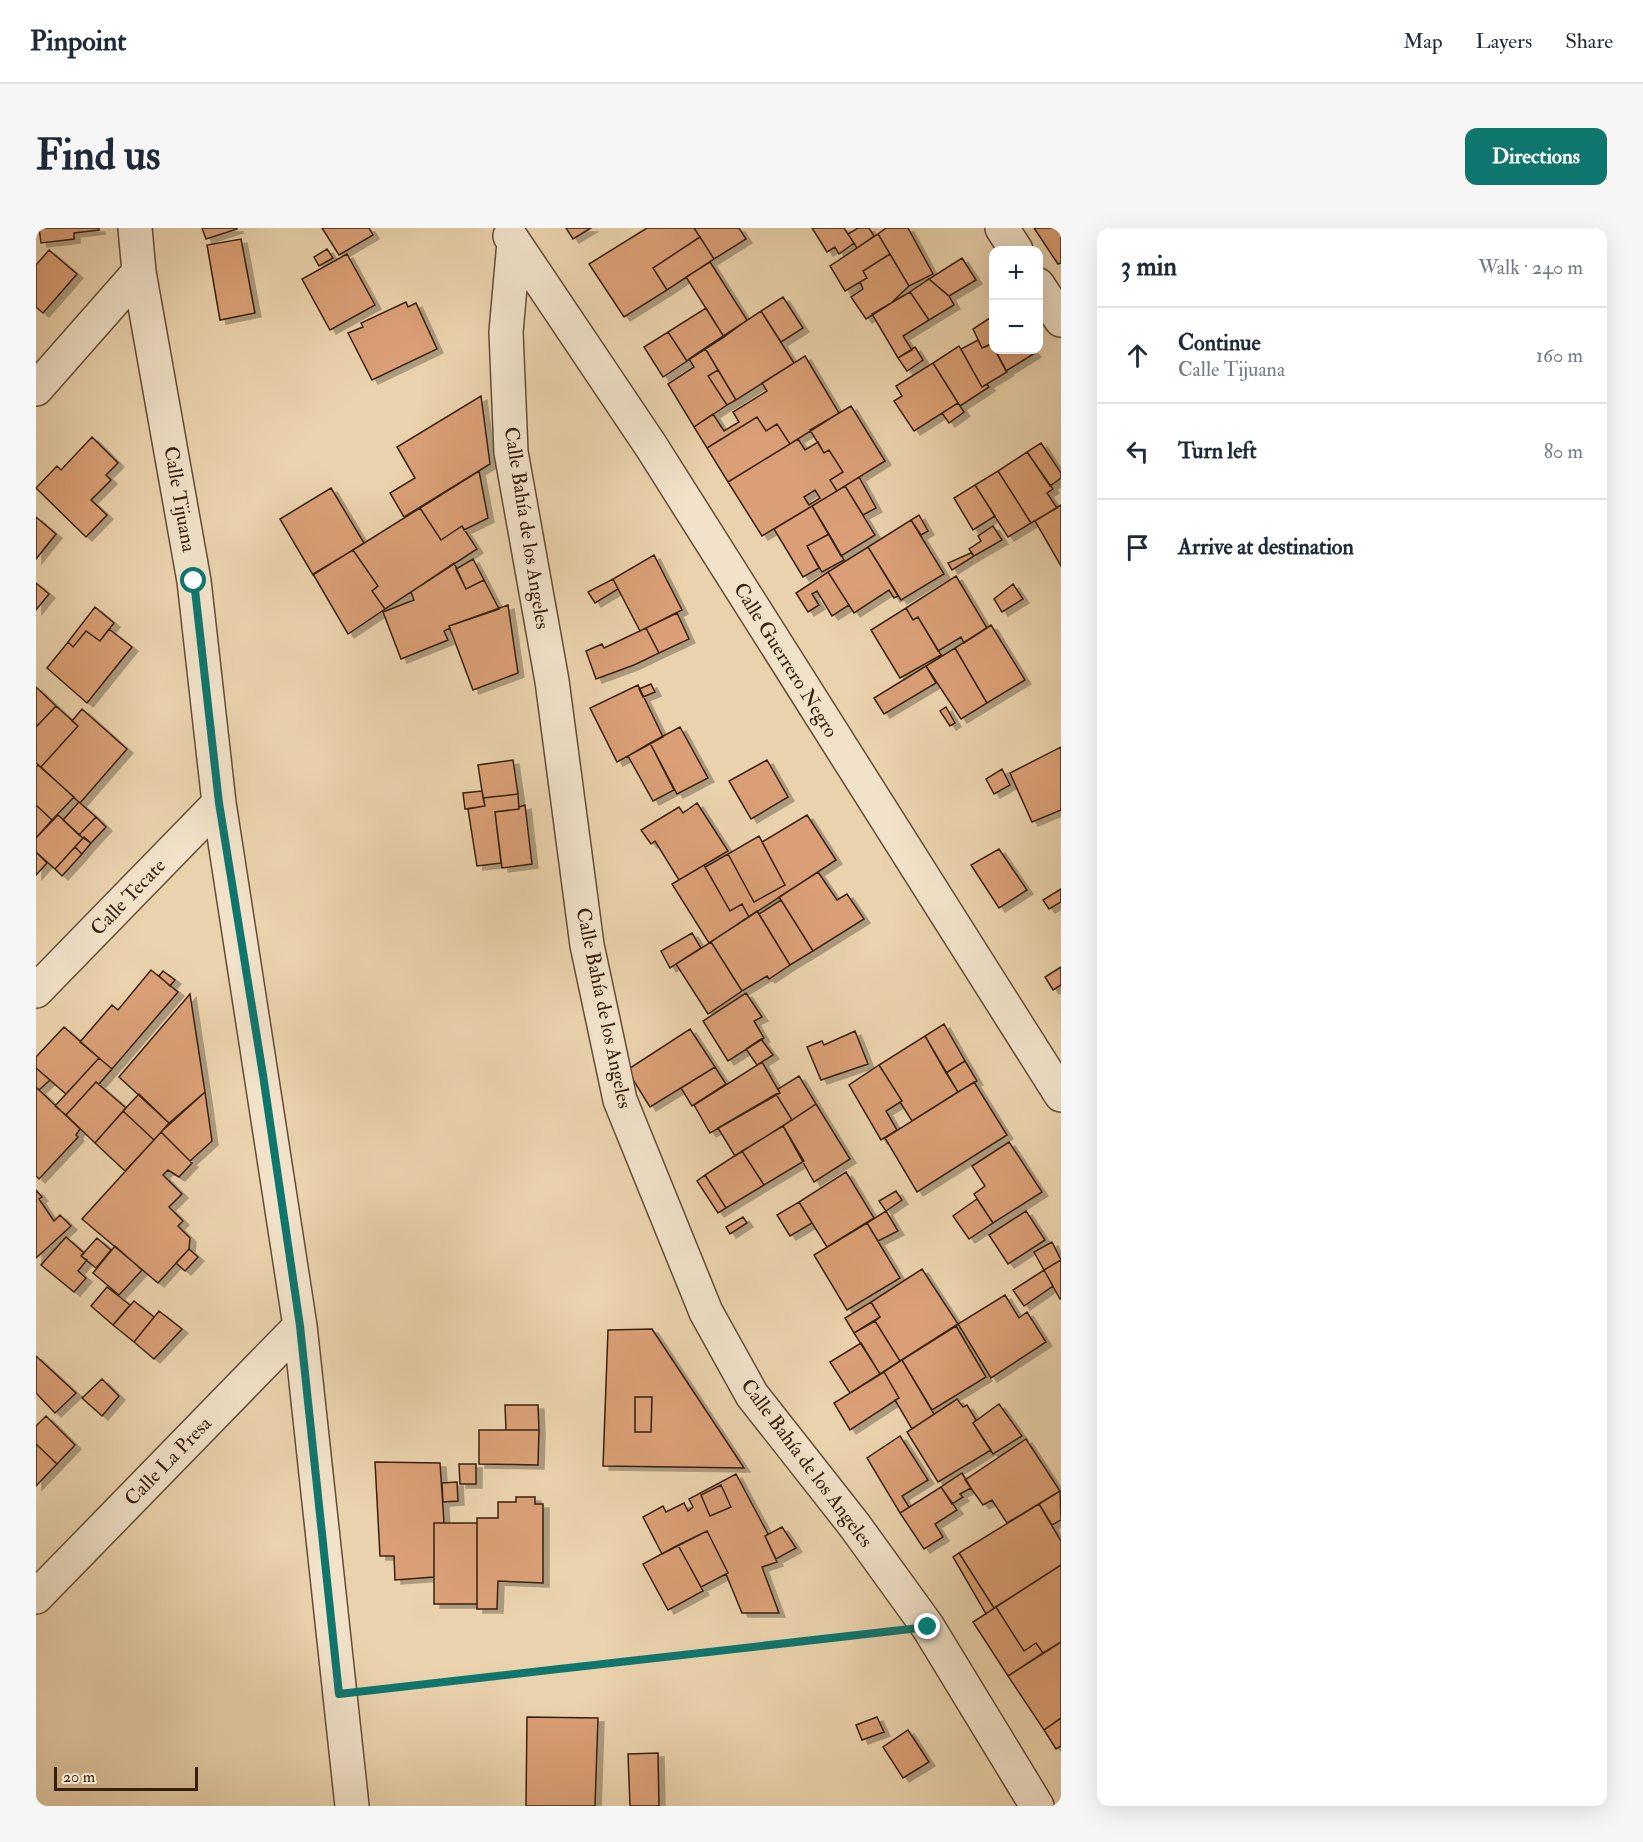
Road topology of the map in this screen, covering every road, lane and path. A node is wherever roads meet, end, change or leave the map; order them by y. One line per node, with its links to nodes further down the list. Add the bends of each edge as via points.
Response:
1 (135, 228): 5 (street, Calle Tijuana)
2 (1002, 228): 4 (street)
3 (510, 235): 11 (street, Calle Guerrero Negro, via 651,446); 14 (street, Calle Bahía de los Angeles, via 506,332 511,452 552,681 587,945 620,1100 706,1312 752,1395)
4 (1013, 246)
5 (140, 272): 8 (street); 9 (street, Calle Tijuana, via 194,581)
6 (1043, 293): 7 (street)
7 (1061, 320)
8 (36, 389)
9 (219, 803): 10 (street, Calle Tecate); 12 (street, Calle Tijuana)
10 (36, 991)
11 (1061, 1095)
12 (300, 1326): 13 (street, Calle La Presa); 15 (street, Calle Tijuana)
13 (36, 1597)
14 (928, 1627): 15 (path); 17 (street, Calle Bahía de los Angeles)
15 (339, 1694): 16 (street, Calle Tijuana)
16 (352, 1806)
17 (1037, 1806)

